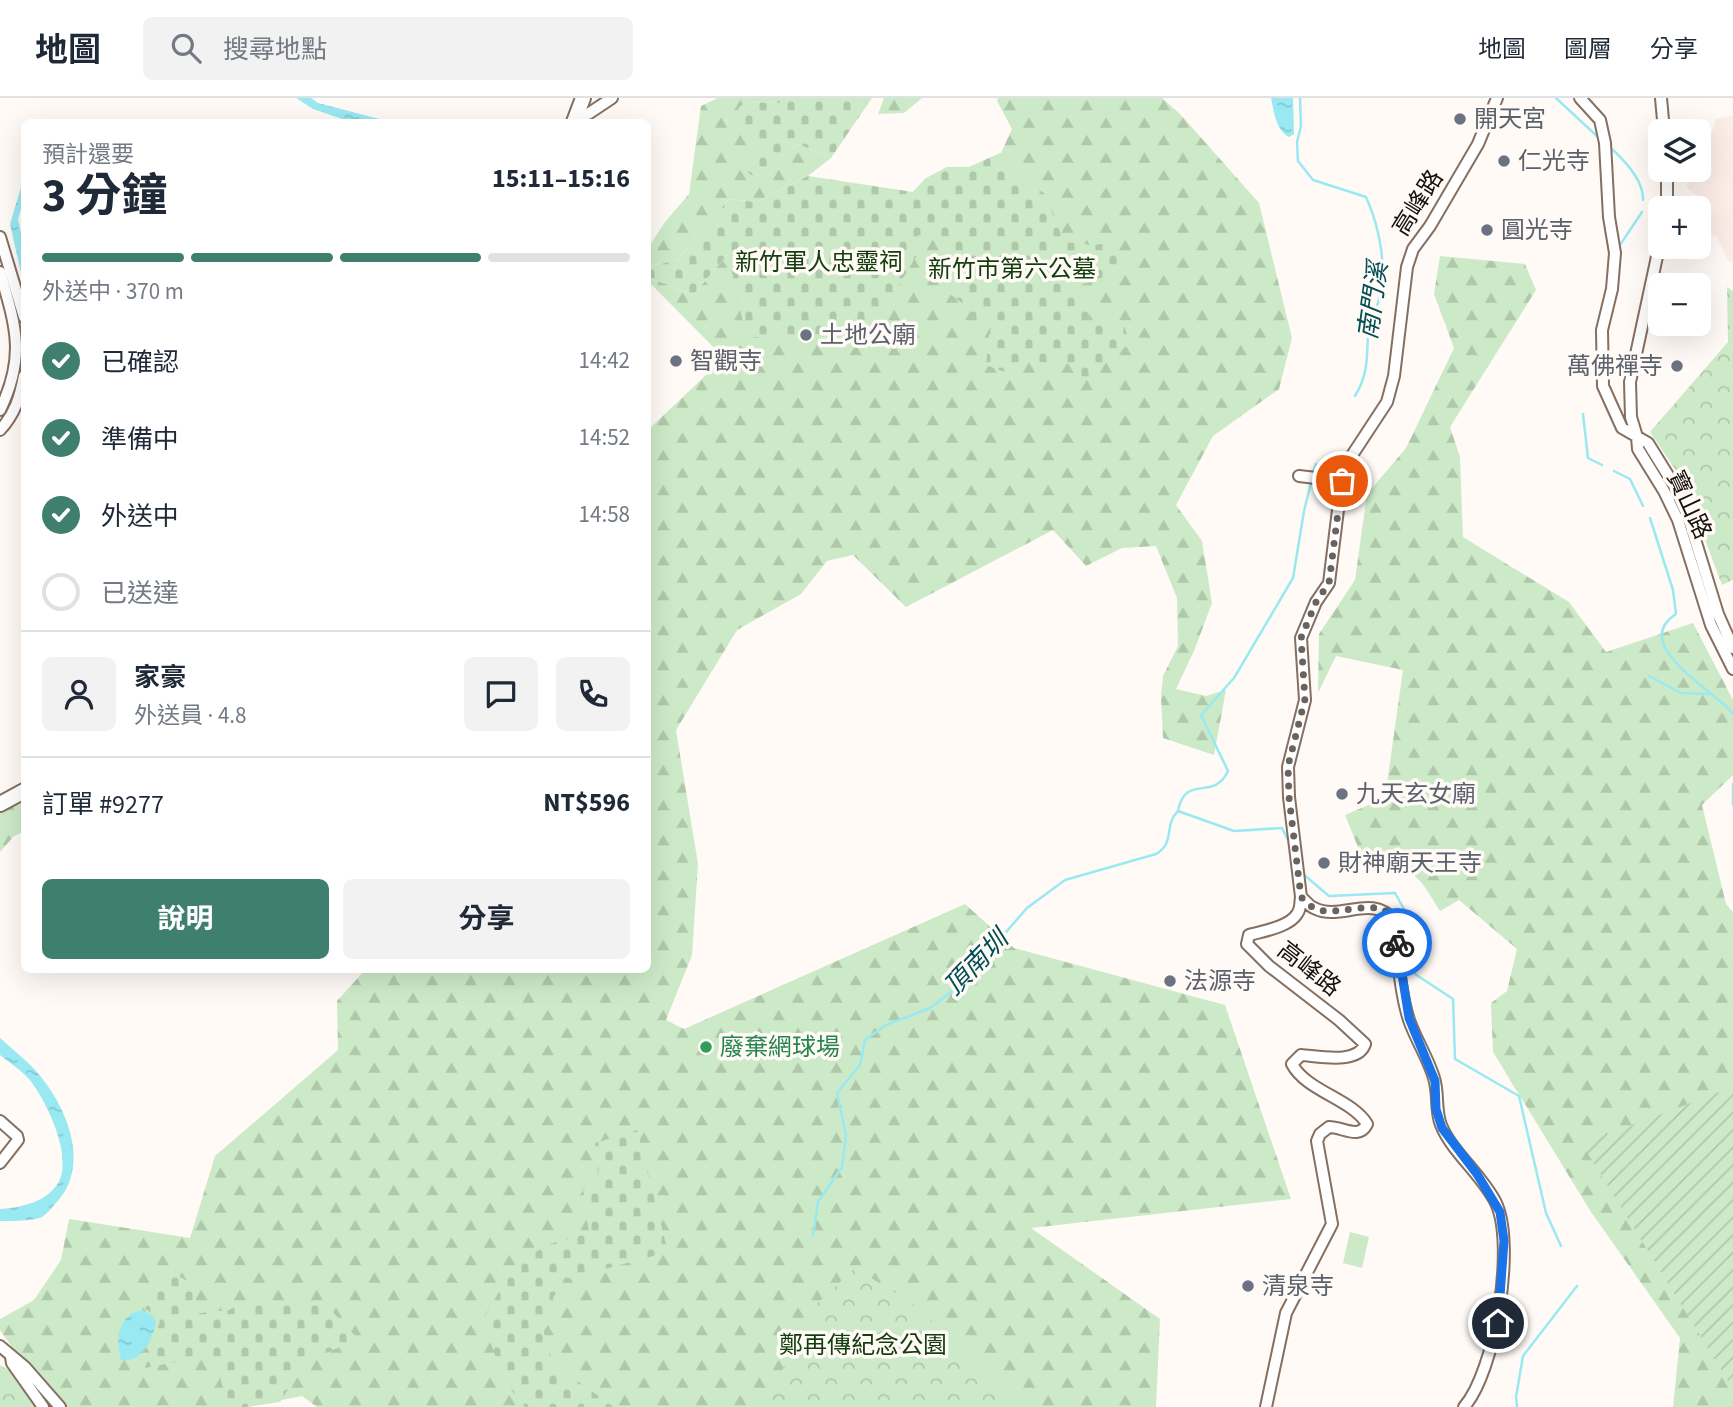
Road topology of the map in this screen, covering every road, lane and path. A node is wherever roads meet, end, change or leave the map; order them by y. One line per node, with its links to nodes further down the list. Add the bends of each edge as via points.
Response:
1 (583, 98): 6 (main road)
2 (612, 98): 7 (street)
3 (1497, 98): 18 (street, 高峰路, via 1478,144 1413,248 1387,401 1343,469)
4 (1580, 98): 16 (street, via 1600,120 1615,253 1602,330 1603,386 1622,428)
5 (1661, 98): 8 (street)
6 (576, 119)
7 (579, 119)
8 (1663, 119)
9 (0, 237): 12 (street)
10 (1656, 259): 16 (street, 寶山路, via 1630,382)
11 (0, 272): 14 (street, via 14,321 16,363)
12 (21, 307)
13 (21, 390): 15 (street)
14 (0, 410)
15 (0, 430)
16 (1637, 437): 19 (street, 寶山路, via 1648,443 1686,510); 20 (street, 寶山路, via 1637,449 1678,520 1712,625)
17 (1299, 476): 18 (street)
18 (1342, 481): 23 (street, 高峰路, via 1329,583 1301,638 1305,699 1288,766)
19 (1733, 648)
20 (1733, 669)
21 (21, 793): 22 (main road)
22 (0, 804)
23 (1301, 897): 30 (street, 高峰路, via 1297,916 1249,935 1247,944 1363,1040 1363,1050 1357,1054 1301,1055 1292,1064 1367,1124 1358,1132 1329,1127 1317,1142 1332,1224 1286,1313); 31 (street, via 1328,912 1376,907 1394,920 1409,1018 1435,1081 1442,1128 1500,1212 1504,1241 1498,1323 1476,1392)
24 (0, 1121): 25 (street, via 18,1140)
25 (0, 1163)
26 (0, 1346): 27 (street)
27 (10, 1354): 28 (street); 29 (street)
28 (43, 1407)
29 (60, 1407)
30 (1266, 1407)
31 (1464, 1407)

